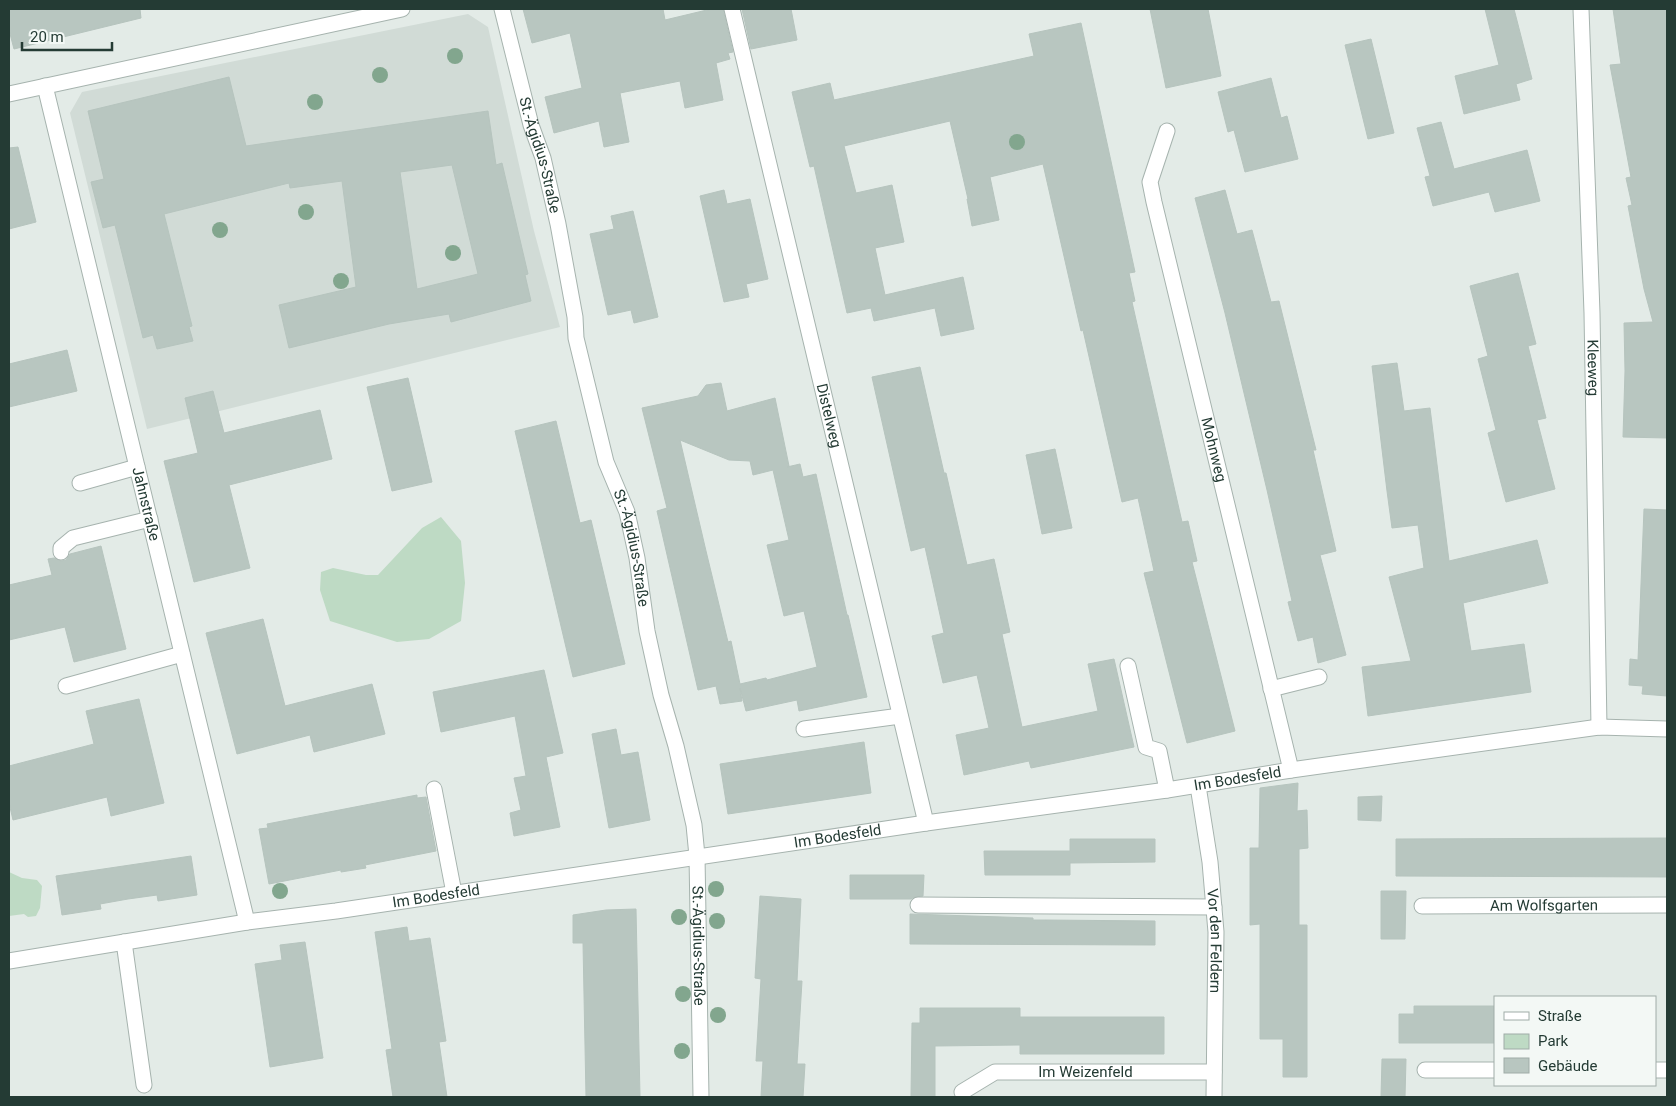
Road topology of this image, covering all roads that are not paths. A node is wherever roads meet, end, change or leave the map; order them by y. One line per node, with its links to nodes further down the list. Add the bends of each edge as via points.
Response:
1 (402, 9): 5 (street)
2 (502, 9): 26 (street, St.-Ägidius-Straße, via 543,158 564,250 576,338 606,462 627,512 647,630 694,825)
3 (732, 9): 17 (street, Distelweg)
4 (1581, 9): 18 (street, Kleeweg, via 1592,314)
5 (45, 86): 6 (street); 8 (street, Jahnstraße)
6 (9, 94)
7 (1167, 131): 16 (street, Mohnweg, via 1150,182)
8 (137, 467): 9 (street); 10 (street, Jahnstraße)
9 (80, 483)
10 (150, 518): 11 (street, via 73,538 61,548); 12 (street, Jahnstraße)
11 (61, 552)
12 (182, 654): 15 (street); 32 (street, Jahnstraße)
13 (1128, 666): 24 (street, via 1146,747 1159,751)
14 (1319, 677): 16 (street)
15 (66, 686)
16 (1271, 689): 21 (street, Mohnweg)
17 (900, 716): 19 (street); 25 (street, Distelweg)
18 (1599, 727): 20 (street, Im Bodesfeld); 21 (street, Im Bodesfeld)
19 (804, 729)
20 (1667, 730)
21 (1291, 770): 22 (street, Im Bodesfeld)
22 (1198, 786): 24 (street, Im Bodesfeld); 31 (street, Vor den Feldern)
23 (434, 789): 27 (street)
24 (1167, 790): 25 (street, Im Bodesfeld)
25 (926, 823): 26 (street, Im Bodesfeld)
26 (697, 856): 27 (street, Im Bodesfeld); 40 (street, St.-Ägidius-Straße)
27 (454, 893): 32 (street, Im Bodesfeld)
28 (1667, 904): 30 (street, Am Wolfsgarten)
29 (918, 906): 31 (street)
30 (1422, 906)
31 (1214, 907): 37 (street, Vor den Feldern)
32 (247, 922): 33 (street, Im Bodesfeld)
33 (124, 942): 34 (street, Im Bodesfeld); 38 (street)
34 (9, 961)
35 (1425, 1070): 36 (street)
36 (1494, 1070)
37 (1214, 1072): 39 (street, Im Weizenfeld, via 995,1072); 41 (street, Vor den Feldern)
38 (144, 1085)
39 (962, 1092)
40 (701, 1097)
41 (1214, 1097)

